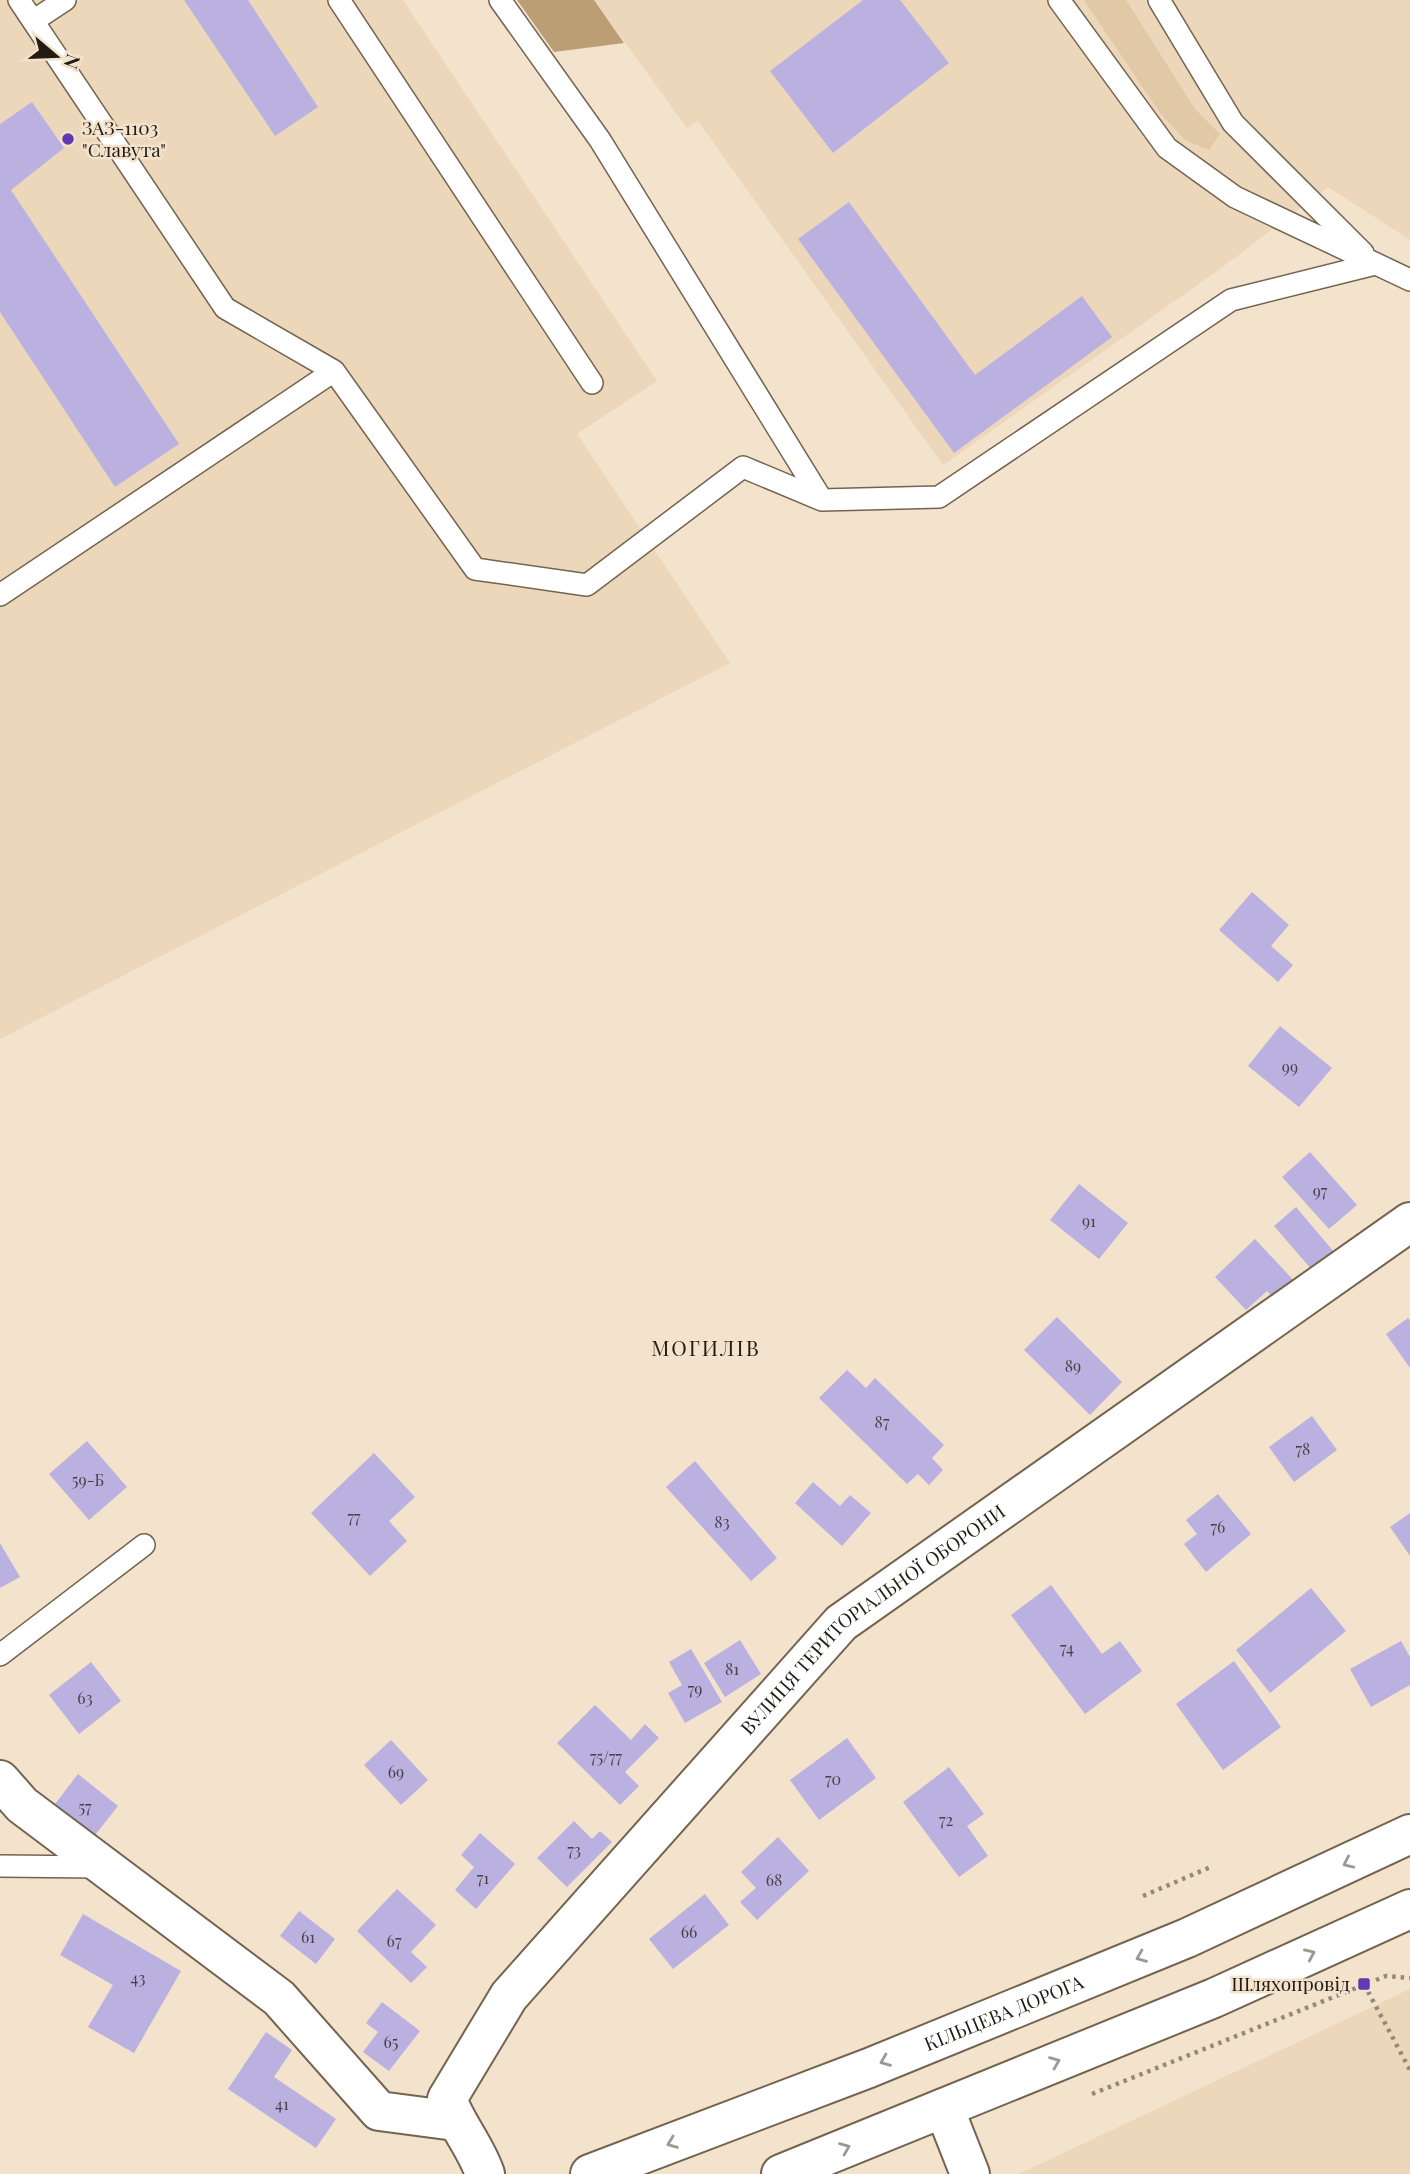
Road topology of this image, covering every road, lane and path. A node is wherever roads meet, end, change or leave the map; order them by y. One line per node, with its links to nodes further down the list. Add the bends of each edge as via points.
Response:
1 (19, 0): 7 (lane)
2 (65, 0): 7 (lane)
3 (339, 0): 11 (lane)
4 (499, 0): 12 (lane, via 600,141)
5 (1059, 0): 8 (lane, via 1167,148 1236,197)
6 (1159, 0): 8 (lane, via 1233,123)
7 (33, 22): 10 (lane, via 225,308)
8 (1375, 264): 9 (lane); 12 (lane, via 1231,300 939,497)
9 (1410, 280)
10 (334, 370): 12 (lane, via 475,569 587,585 743,467); 13 (lane)
11 (592, 383)
12 (822, 500)
13 (0, 595)
14 (1410, 1222): 29 (main road, ВУЛИЦЯ ТЕРИТОРІАЛЬНОЇ ОБОРОНИ, via 841,1623 509,1996 447,2099)
15 (144, 1545): 16 (lane)
16 (0, 1655)
17 (0, 1780): 21 (main road, via 22,1805)
18 (1410, 1834): 31 (main road, КІЛЬЦЕВА ДОРОГА, one-way to 31, via 1174,1943 869,2068)
19 (0, 1866): 21 (lane)
20 (1213, 1866): 22 (path)
21 (105, 1867): 29 (main road, via 279,1998 379,2111)
22 (1143, 1896)
23 (1410, 1909): 28 (main road, one-way to 23, via 1214,1998)
24 (1410, 1978): 25 (path, via 1386,1976)
25 (1364, 1984): 26 (path); 27 (path)
26 (1410, 2070)
27 (1092, 2094)
28 (944, 2108): 32 (main road, one-way to 28); 33 (main road)
29 (455, 2121): 30 (main road, via 479,2155)
30 (485, 2174)
31 (590, 2174)
32 (781, 2174)
33 (971, 2174)

